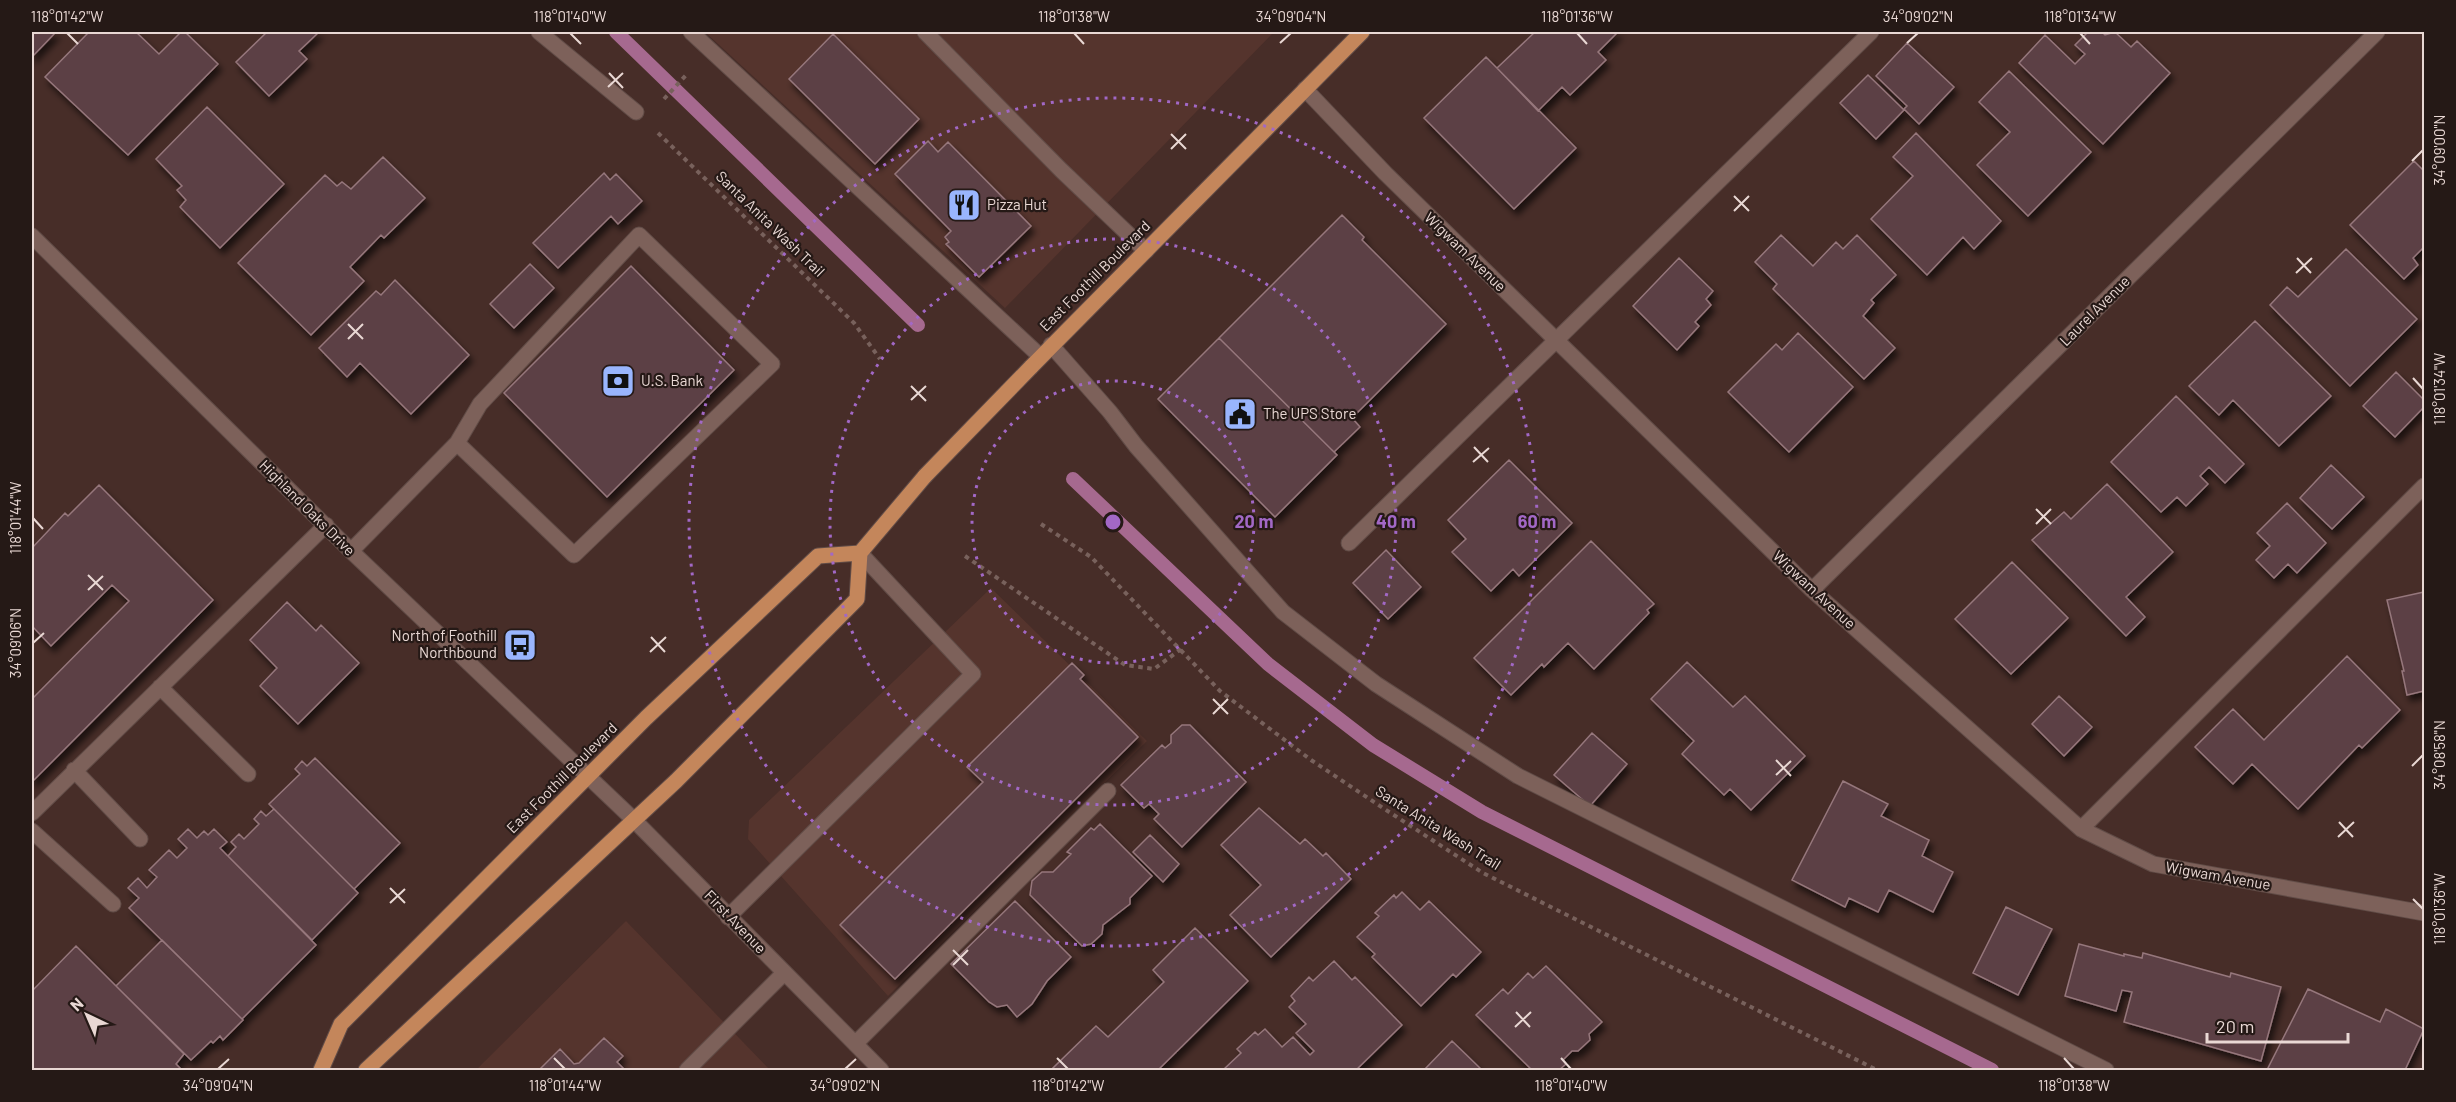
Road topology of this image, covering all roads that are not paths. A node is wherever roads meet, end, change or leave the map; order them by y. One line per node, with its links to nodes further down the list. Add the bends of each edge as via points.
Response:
1 (539, 32): 8 (street)
2 (691, 32): 12 (street)
3 (925, 32): 10 (street)
4 (1362, 32): 7 (main road, East Foothill Boulevard)
5 (1870, 32): 11 (street)
6 (2377, 32): 19 (street, Laurel Avenue)
7 (1305, 89): 10 (main road, East Foothill Boulevard); 11 (street, Wigwam Avenue, via 1384,173)
8 (636, 112)
9 (32, 236): 15 (street, Highland Oaks Drive)
10 (1146, 250): 12 (main road, East Foothill Boulevard)
11 (1556, 341): 16 (street); 19 (street, Wigwam Avenue)
12 (1041, 356): 18 (main road, East Foothill Boulevard, bridge, via 925,476); 39 (street, via 1110,412 1283,612 1376,684 1518,776)
13 (457, 443): 13 (street, via 574,555 772,364 639,235 480,404); 17 (street)
14 (2424, 486): 27 (street)
15 (326, 525): 17 (street, Highland Oaks Drive); 20 (street)
16 (1349, 543)
17 (351, 551): 23 (street, Highland Oaks Drive)
18 (860, 553): 23 (main road, East Foothill Boulevard, via 818,556); 26 (main road, via 857,599 676,781); 32 (street, via 973,674)
19 (1812, 590): 27 (street, Wigwam Avenue)
20 (160, 687): 21 (street); 22 (street)
21 (74, 770): 25 (street); 29 (street)
22 (248, 774)
23 (587, 776): 26 (street, First Avenue); 35 (main road, East Foothill Boulevard, via 341,1024)
24 (1108, 791): 34 (street)
25 (32, 813)
26 (633, 819): 32 (street, First Avenue); 36 (main road)
27 (2081, 829): 31 (street, Wigwam Avenue, via 2153,864)
28 (32, 831): 30 (street)
29 (140, 839)
30 (113, 904)
31 (2424, 913)
32 (728, 917): 33 (street, First Avenue)
33 (784, 973): 34 (street, First Avenue); 37 (street)
34 (855, 1044): 38 (street, First Avenue)
35 (321, 1071)
36 (366, 1071)
37 (687, 1071)
38 (881, 1071)
39 (2106, 1071)

